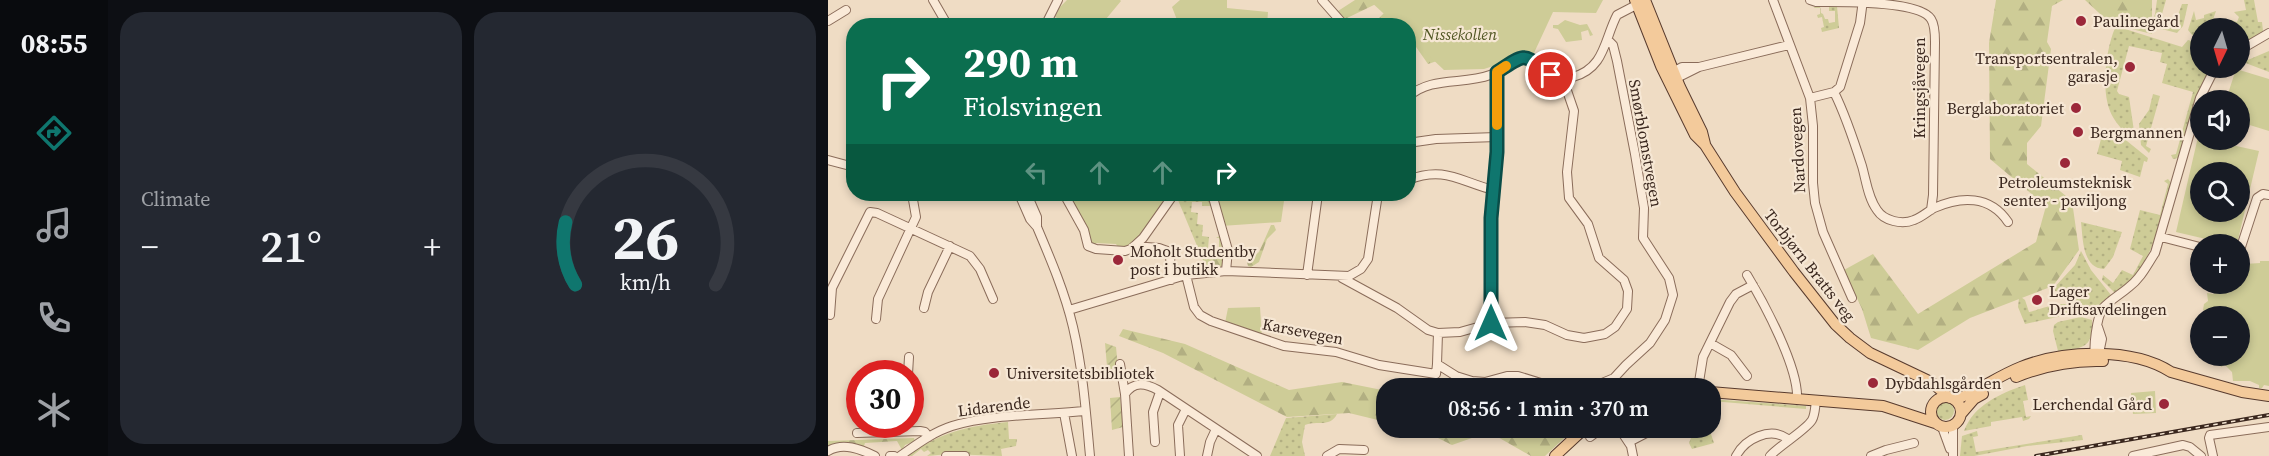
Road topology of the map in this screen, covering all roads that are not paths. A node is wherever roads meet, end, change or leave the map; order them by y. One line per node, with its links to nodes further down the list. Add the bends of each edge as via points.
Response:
1 (933, 0): 9 (street)
2 (1058, 0): 10 (street)
3 (1322, 0): 11 (street)
4 (1773, 0): 16 (street, Nardovegen)
5 (1810, 0): 7 (street, Kringsjåvegen)
6 (1641, 1): 14 (street, via 1617,15); 18 (main road, Torbjørn Bratts veg)
7 (1863, 2): 22 (street, via 1847,67 1840,87); 39 (street, Kringsjåvegen, via 1917,11 1928,16 1933,24)
8 (846, 10): 12 (street)
9 (943, 18)
10 (1048, 18)
11 (1338, 18)
12 (828, 21)
13 (2269, 33): 15 (street)
14 (1608, 40): 20 (street, via 1595,65); 74 (street, Smørblomstvegen, via 1617,61 1635,154 1644,208 1643,238 1669,278 1672,295 1665,320 1650,343)
15 (2250, 44)
16 (1789, 45): 18 (street); 23 (street, Nardovegen)
17 (1497, 72): 20 (street, via 1516,58 1524,57); 21 (street, via 1431,84); 24 (street)
18 (1672, 74): 70 (main road, Torbjørn Bratts veg, via 1695,135 1763,232 1835,324 1866,350)
19 (2210, 78): 44 (street, via 2200,98)
20 (1563, 79): 61 (street, via 1575,111 1567,172 1569,198 1588,224 1599,258 1625,283 1628,305 1614,327 1596,337 1579,338 1532,322)
21 (1416, 91)
22 (1834, 92): 23 (street); 39 (street, via 1851,130 1877,211 1900,222 1912,221)
23 (1810, 98): 55 (street, Nardovegen, via 1815,203 1823,232)
24 (1497, 137): 25 (street); 29 (street)
25 (1416, 142)
26 (828, 160): 27 (street)
27 (846, 165)
28 (1416, 178): 29 (street, via 1441,174)
29 (1493, 190): 61 (street)
30 (2269, 195): 43 (street, via 2258,198)
31 (914, 201): 42 (street, via 916,212)
32 (1022, 201): 41 (street)
33 (1030, 201): 41 (street)
34 (1068, 201): 47 (street, via 1089,246 1125,251)
35 (1169, 201): 47 (street)
36 (1214, 201): 48 (street, via 1228,250)
37 (1317, 201): 50 (street)
38 (1377, 201): 52 (street, via 1368,260 1357,272)
39 (1931, 210): 40 (street, via 1951,202 1973,200 1993,206)
40 (2008, 222)
41 (1037, 227): 58 (street)
42 (911, 228): 46 (street); 59 (street, via 877,213 867,214 832,288); 60 (street, via 878,299)
43 (2246, 234)
44 (2161, 237): 45 (street); 65 (street, via 2142,273 2102,310 2098,327)
45 (2190, 244)
46 (950, 246): 56 (street, via 976,262); 57 (street)
47 (1134, 246): 53 (street, via 1168,250)
48 (1226, 271): 49 (street); 50 (street)
49 (1186, 275): 53 (street); 68 (street, Karsevegen, via 1194,307 1211,321 1284,346 1336,352 1379,365)
50 (1307, 275): 52 (street)
51 (1747, 275): 54 (street)
52 (1342, 278): 62 (street)
53 (1171, 280): 58 (street)
54 (1752, 285): 63 (street, via 1733,297); 80 (street, via 1791,364)
55 (1852, 298)
56 (993, 299)
57 (924, 308)
58 (1068, 310): 84 (street)
59 (830, 315)
60 (876, 319)
61 (1491, 323): 62 (street, via 1460,332)
62 (1438, 333): 68 (street)
63 (1710, 343): 69 (street, via 1731,355); 75 (street)
64 (909, 357): 66 (street)
65 (2102, 357): 79 (main road, via 2163,367 2242,392); 81 (main road, via 2070,355 2030,364); 86 (main road, via 2024,374 1974,399)
66 (909, 360)
67 (1120, 364): 78 (street)
68 (1437, 369): 71 (street)
69 (1747, 376)
70 (1917, 376): 81 (main road, Torbjørn Bratts veg); 87 (main road, via 1930,391)
71 (1466, 378)
72 (1500, 378): 73 (street)
73 (1524, 378)
74 (1614, 378)
75 (1700, 378)
76 (1160, 392): 78 (street, via 1143,384); 83 (street); 96 (street, via 1153,412)
77 (1721, 393): 80 (main road)
78 (1125, 394): 108 (street)
79 (2269, 396)
80 (1797, 399): 82 (main road)
81 (1952, 399): 86 (main road); 87 (main road, via 1940,398)
82 (1816, 400): 87 (main road, via 1883,406); 95 (street, via 1811,421)
83 (1186, 409): 89 (street); 109 (street, via 1178,425)
84 (1085, 411): 85 (street, Lidarende); 107 (street)
85 (1064, 413): 91 (street, Lidarende, via 980,420 951,426); 106 (street)
86 (1960, 414): 87 (main road)
87 (1939, 418): 101 (street)
88 (2269, 427): 120 (street, via 2211,435)
89 (1216, 429): 110 (street); 111 (street)
90 (924, 433): 91 (street)
91 (929, 437): 103 (street, Lidarende)
92 (1580, 438): 113 (main road)
93 (1626, 438): 97 (street)
94 (1637, 438): 97 (street)
95 (1788, 440): 115 (street, via 1776,435 1756,437 1743,445); 116 (street)
96 (1155, 442)
97 (1629, 442): 114 (street)
98 (1914, 443): 117 (street)
99 (1364, 450): 112 (street, via 1339,449)
100 (828, 451): 102 (street, via 850,447)
101 (1952, 455)
102 (875, 456)
103 (900, 456)
104 (946, 456): 105 (street)
105 (965, 456)
106 (1072, 456)
107 (1090, 456)
108 (1129, 456)
109 (1180, 456)
110 (1207, 456)
111 (1257, 456)
112 (1327, 456)
113 (1555, 456)
114 (1633, 456)
115 (1736, 456)
116 (1770, 456)
117 (1871, 456)
118 (2133, 456): 119 (street, via 2183,445)
119 (2201, 456)
120 (2212, 456)

